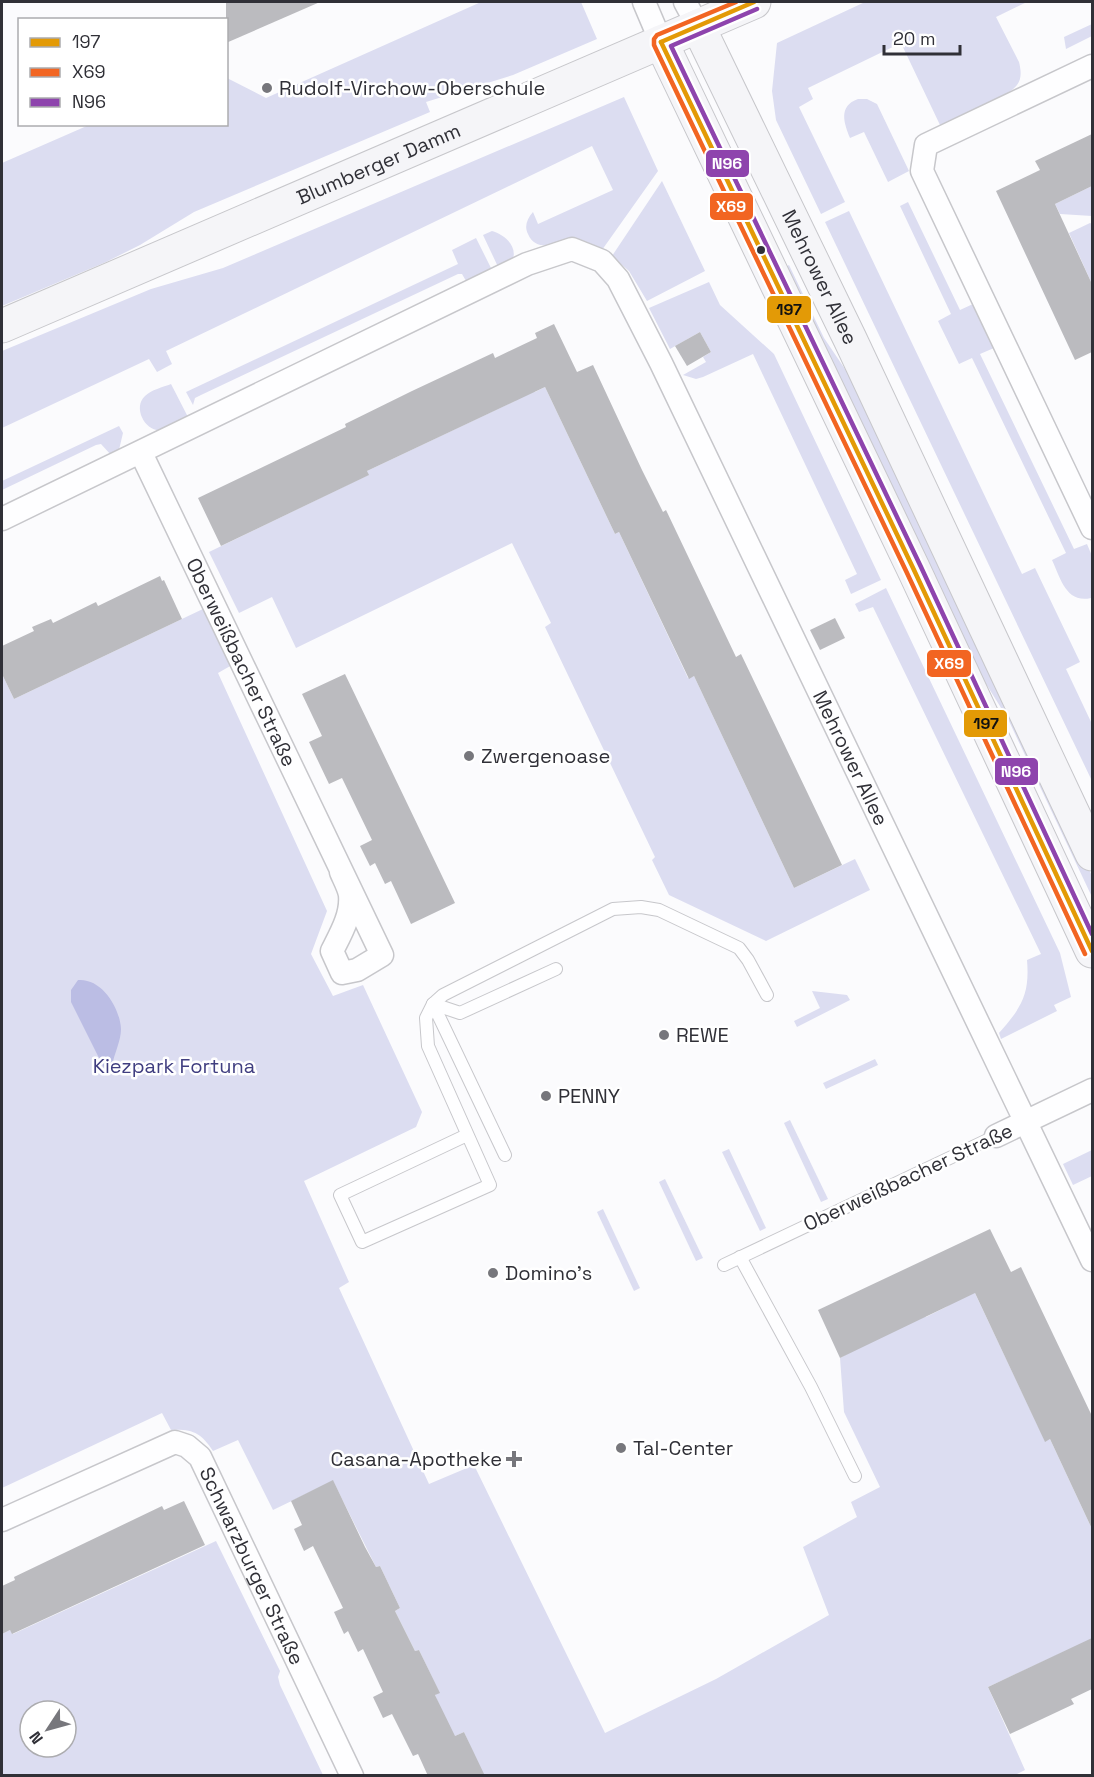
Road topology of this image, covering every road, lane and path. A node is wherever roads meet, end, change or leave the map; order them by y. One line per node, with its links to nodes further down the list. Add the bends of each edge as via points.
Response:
1 (644, 2): 4 (street)
2 (754, 2): 3 (main road, Blumberger Damm)
3 (691, 14): 4 (main road, Blumberger Damm); 10 (main road, Mehrower Allee, via 850,339)
4 (661, 42): 6 (main road, Blumberger Damm); 12 (main road)
5 (1092, 66): 9 (street, via 926,145 922,171)
6 (2, 326)
7 (141, 453): 8 (street); 11 (street, Oberweißbacher Straße); 17 (street, Mehrower Allee, via 527,264 572,249 602,261 618,279 661,363)
8 (2, 519)
9 (1092, 528)
10 (1092, 854)
11 (341, 872)
12 (1092, 951)
13 (556, 969): 15 (lane, via 460,1013)
14 (767, 995): 15 (lane, via 739,948 659,910 641,907 613,909 443,995)
15 (433, 1004): 18 (lane, via 426,1018 428,1046); 20 (lane)
16 (1092, 1090): 17 (street, Oberweißbacher Straße)
17 (1026, 1122): 19 (street, Oberweißbacher Straße); 22 (street, Mehrower Allee)
18 (467, 1135): 18 (lane, via 340,1195 362,1242 490,1185)
19 (996, 1137): 21 (lane, Oberweißbacher Straße)
20 (505, 1155)
21 (740, 1257): 23 (lane, Oberweißbacher Straße); 24 (lane)
22 (1092, 1260)
23 (724, 1265)
24 (855, 1476)
25 (2, 1520): 26 (street, Schwarzburger Straße, via 175,1442 187,1446 200,1456)
26 (352, 1776)

